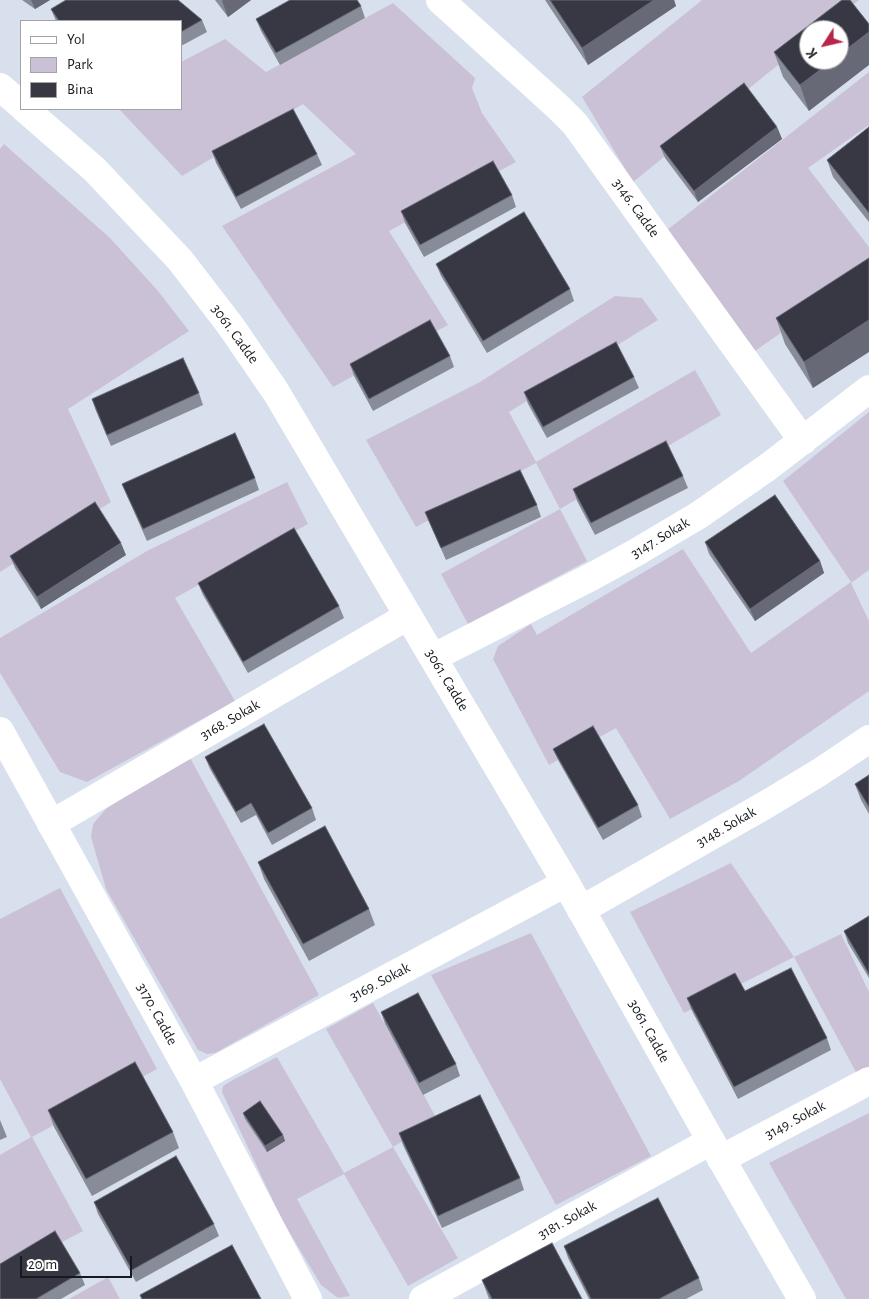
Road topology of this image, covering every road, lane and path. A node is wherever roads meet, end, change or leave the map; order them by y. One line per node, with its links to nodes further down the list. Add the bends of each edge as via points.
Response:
1 (440, 0): 6 (street, 3146. Cadde, via 575,124)
2 (0, 87): 3 (street)
3 (20, 104)
4 (26, 110): 7 (street, 3061. Cadde, via 108,183 180,260 230,325 276,392)
5 (869, 389): 6 (street, 3147. Sokak)
6 (803, 441): 8 (street, 3147. Sokak, via 714,505 649,545)
7 (408, 616): 8 (street, 3061. Cadde); 11 (street, 3168. Sokak)
8 (434, 658): 12 (street, 3061. Cadde)
9 (0, 731): 11 (street, 3170. Cadde)
10 (869, 739): 13 (street, 3148. Sokak, via 767,804)
11 (52, 824): 14 (street, 3170. Cadde)
12 (566, 883): 13 (street, 3061. Cadde); 14 (street, 3169. Sokak)
13 (581, 910): 16 (street, 3061. Cadde)
14 (194, 1081): 17 (street, 3170. Cadde)
15 (869, 1081): 16 (street, 3149. Sokak)
16 (716, 1150): 18 (street, 3181. Sokak); 19 (street, 3061. Cadde)
17 (308, 1299)
18 (423, 1299)
19 (802, 1299)

